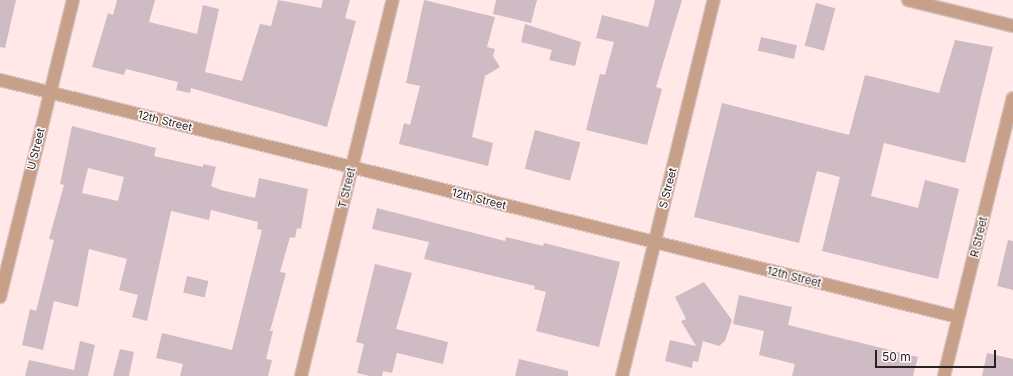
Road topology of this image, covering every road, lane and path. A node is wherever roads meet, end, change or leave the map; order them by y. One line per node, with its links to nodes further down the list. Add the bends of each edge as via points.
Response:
1 (73, 0): 7 (street, U Street)
2 (393, 0): 9 (street, T Street)
3 (714, 0): 10 (street, S Street)
4 (908, 0): 5 (street)
5 (1013, 26)
6 (0, 80): 7 (street, 12th Street)
7 (50, 93): 9 (street, 12th Street); 11 (street, U Street)
8 (1013, 98): 12 (street, R Street)
9 (352, 167): 10 (street, 12th Street); 13 (street, T Street)
10 (655, 242): 12 (street, 12th Street); 14 (street, S Street)
11 (0, 297)
12 (958, 317): 15 (street, R Street)
13 (301, 376)
14 (622, 376)
15 (944, 376)

